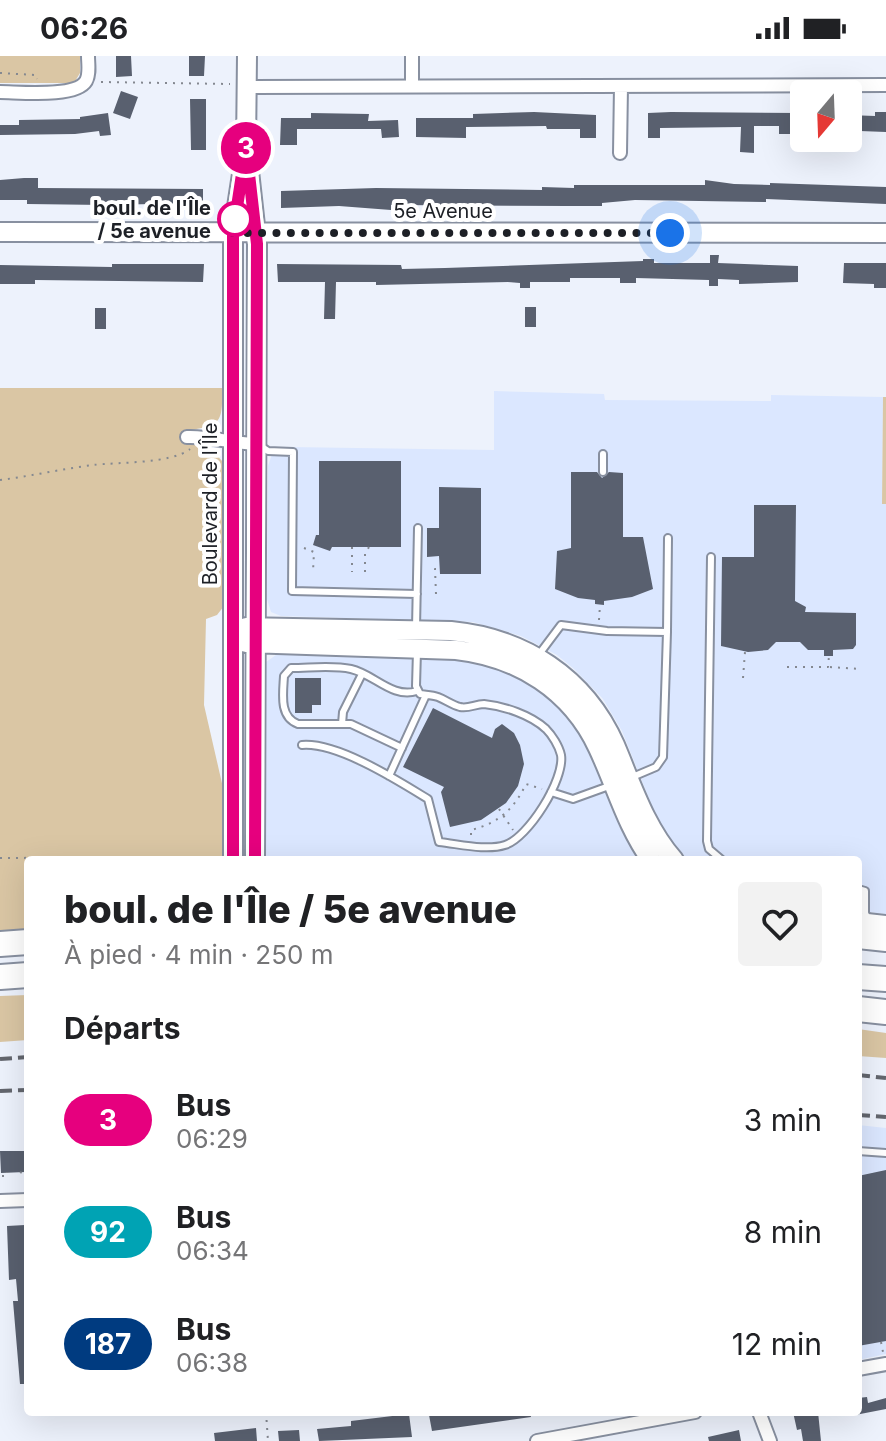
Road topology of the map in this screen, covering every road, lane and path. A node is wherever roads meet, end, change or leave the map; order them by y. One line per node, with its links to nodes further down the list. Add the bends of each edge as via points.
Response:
1 (88, 56): 11 (street, via 87,78 79,88)
2 (247, 56): 7 (street, Boulevard de l'Île)
3 (412, 56): 8 (street)
4 (0, 73): 11 (path, via 36,75)
5 (96, 82): 7 (path)
6 (886, 85): 9 (street)
7 (241, 86): 8 (street); 12 (street, Boulevard de l'Île)
8 (412, 86): 9 (street)
9 (621, 86): 13 (street)
10 (0, 92): 11 (street)
11 (38, 92)
12 (246, 148): 15 (street, Boulevard de l'Île); 16 (street, Boulevard de l'Île)
13 (620, 153)
14 (0, 232): 15 (street, 5e Avenue)
15 (233, 233): 16 (street, 5e Avenue); 19 (street, Boulevard de l'Île)
16 (256, 233): 17 (street, 5e Avenue); 20 (street, Boulevard de l'Île)
17 (886, 233)
18 (190, 437): 19 (street, via 217,437); 23 (path, via 189,450 166,458)
19 (232, 444): 20 (street); 41 (street, Boulevard de l'Île)
20 (258, 444): 36 (lane, via 268,451 293,452 292,591); 42 (street, Boulevard de l'Île)
21 (603, 454): 22 (lane)
22 (603, 472)
23 (0, 480)
24 (418, 528): 36 (lane)
25 (668, 538): 40 (lane)
26 (299, 546): 30 (path)
27 (317, 546): 30 (path)
28 (352, 547): 34 (path)
29 (369, 547): 35 (path)
30 (314, 552): 33 (path)
31 (711, 557): 68 (lane, via 707,846)
32 (439, 569): 37 (path)
33 (313, 571)
34 (352, 572)
35 (365, 572)
36 (417, 594): 43 (lane)
37 (436, 594)
38 (600, 605): 39 (path)
39 (600, 611)
40 (667, 632): 46 (lane, via 561,625); 58 (lane, via 663,757 656,767)
41 (231, 635): 42 (street); 64 (street, Boulevard de l'Île)
42 (256, 635): 43 (street); 65 (street, Boulevard de l'Île)
43 (416, 639): 46 (street, via 484,636); 52 (lane); 58 (street, via 488,654 545,682 580,717)
44 (745, 652): 51 (path)
45 (829, 656): 48 (path)
46 (537, 657): 58 (street, via 574,684 595,709 608,730)
47 (787, 667): 48 (path)
48 (828, 667): 49 (path)
49 (860, 669)
50 (362, 674): 52 (lane, via 404,693); 54 (lane); 54 (lane, via 352,669 285,672 286,717 298,724)
51 (743, 678)
52 (417, 691): 53 (lane)
53 (426, 695): 56 (lane); 59 (lane, via 465,708 482,704 507,710 543,727 561,755 559,773)
54 (342, 724): 56 (lane)
55 (302, 745): 57 (lane, via 326,746)
56 (402, 748): 57 (lane)
57 (389, 776): 63 (lane, via 430,802 439,842 493,847)
58 (621, 782): 59 (lane, via 573,799); 66 (street, via 633,834); 67 (street)
59 (547, 791): 61 (path, via 526,784); 63 (lane)
60 (499, 809): 61 (path)
61 (504, 815): 62 (path); 63 (path)
62 (471, 830)
63 (518, 838)
64 (233, 856)
65 (255, 856)
66 (648, 856)
67 (671, 856)
68 (718, 856)
69 (0, 858): 70 (path)
70 (24, 858)
71 (862, 890): 72 (lane)
72 (871, 932)
73 (24, 942): 74 (highway)
74 (0, 944)
75 (24, 975): 76 (highway)
76 (0, 977)
77 (862, 977): 78 (highway)
78 (886, 979)
79 (862, 1009): 80 (highway)
80 (886, 1012)
81 (862, 1151): 82 (lane)
82 (886, 1153)
83 (7, 1172): 86 (path)
84 (20, 1172): 85 (path)
85 (24, 1174)
86 (2, 1176)
87 (24, 1200): 88 (street)
88 (0, 1201)
89 (881, 1342): 90 (path)
90 (885, 1359): 91 (street)
91 (862, 1368)
92 (266, 1416): 95 (path)
93 (673, 1416): 96 (street)
94 (761, 1416): 97 (street)
95 (268, 1441)
96 (537, 1441)
97 (770, 1441)

